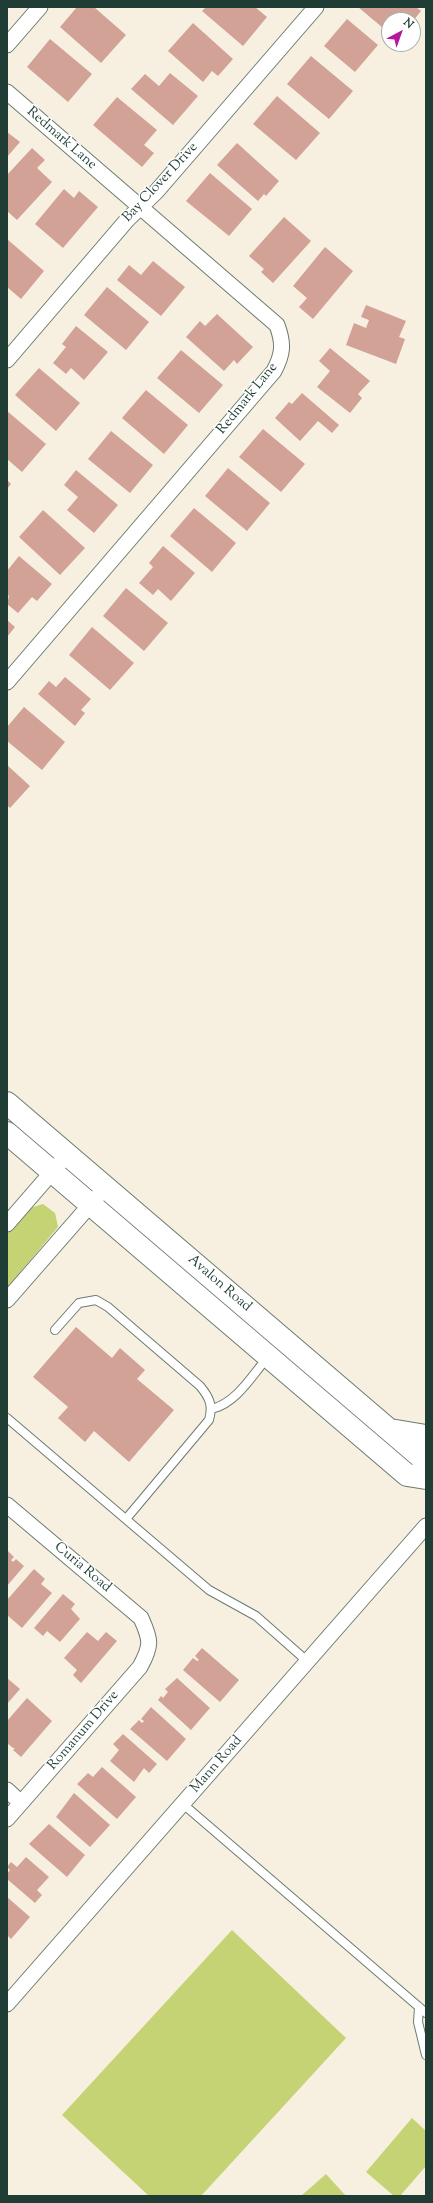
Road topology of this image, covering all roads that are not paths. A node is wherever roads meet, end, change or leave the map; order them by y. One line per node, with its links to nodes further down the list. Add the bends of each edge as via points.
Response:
1 (40, 7): 3 (street)
2 (316, 7): 5 (street, Bay Clover Drive, via 156,192)
3 (7, 45)
4 (7, 92): 5 (street, Redmark Lane)
5 (140, 207): 6 (street, Bay Clover Drive); 7 (street, Redmark Lane, via 277,325 283,339 282,355 274,371)
6 (7, 360)
7 (7, 682)
8 (7, 1103): 10 (main road, Avalon Road)
9 (7, 1133): 11 (main road, Avalon Road)
10 (67, 1155): 11 (street); 12 (main road, Avalon Road)
11 (52, 1172): 13 (main road, Avalon Road); 14 (street)
12 (105, 1187): 13 (street); 20 (main road, Avalon Road)
13 (90, 1205): 15 (street); 17 (main road, Avalon Road)
14 (7, 1224)
15 (7, 1300)
16 (55, 1330): 18 (lane, via 79,1302 96,1300 108,1307 200,1386 208,1396)
17 (268, 1357): 18 (lane, via 238,1394 224,1406); 23 (main road, Avalon Road, via 407,1475)
18 (212, 1409): 25 (lane, via 209,1420)
19 (7, 1418): 25 (lane)
20 (389, 1430): 21 (main road); 22 (main road, Avalon Road, via 422,1458)
21 (426, 1436)
22 (426, 1469)
23 (426, 1478)
24 (7, 1505): 27 (street, Curia Road, via 140,1618)
25 (126, 1519): 28 (lane, via 209,1590 256,1616)
26 (426, 1526): 28 (street, Mann Road)
27 (149, 1637): 30 (street, Romanum Drive, via 149,1651 140,1667)
28 (307, 1661): 31 (street, Mann Road)
29 (7, 1790): 30 (street)
30 (21, 1803): 32 (street, Romanum Drive)
31 (183, 1804): 33 (street, Mann Road); 34 (lane)
32 (7, 1819)
33 (7, 2004)
34 (419, 2007): 35 (lane); 36 (lane, via 418,2022)
35 (426, 2013)
36 (426, 2055)

